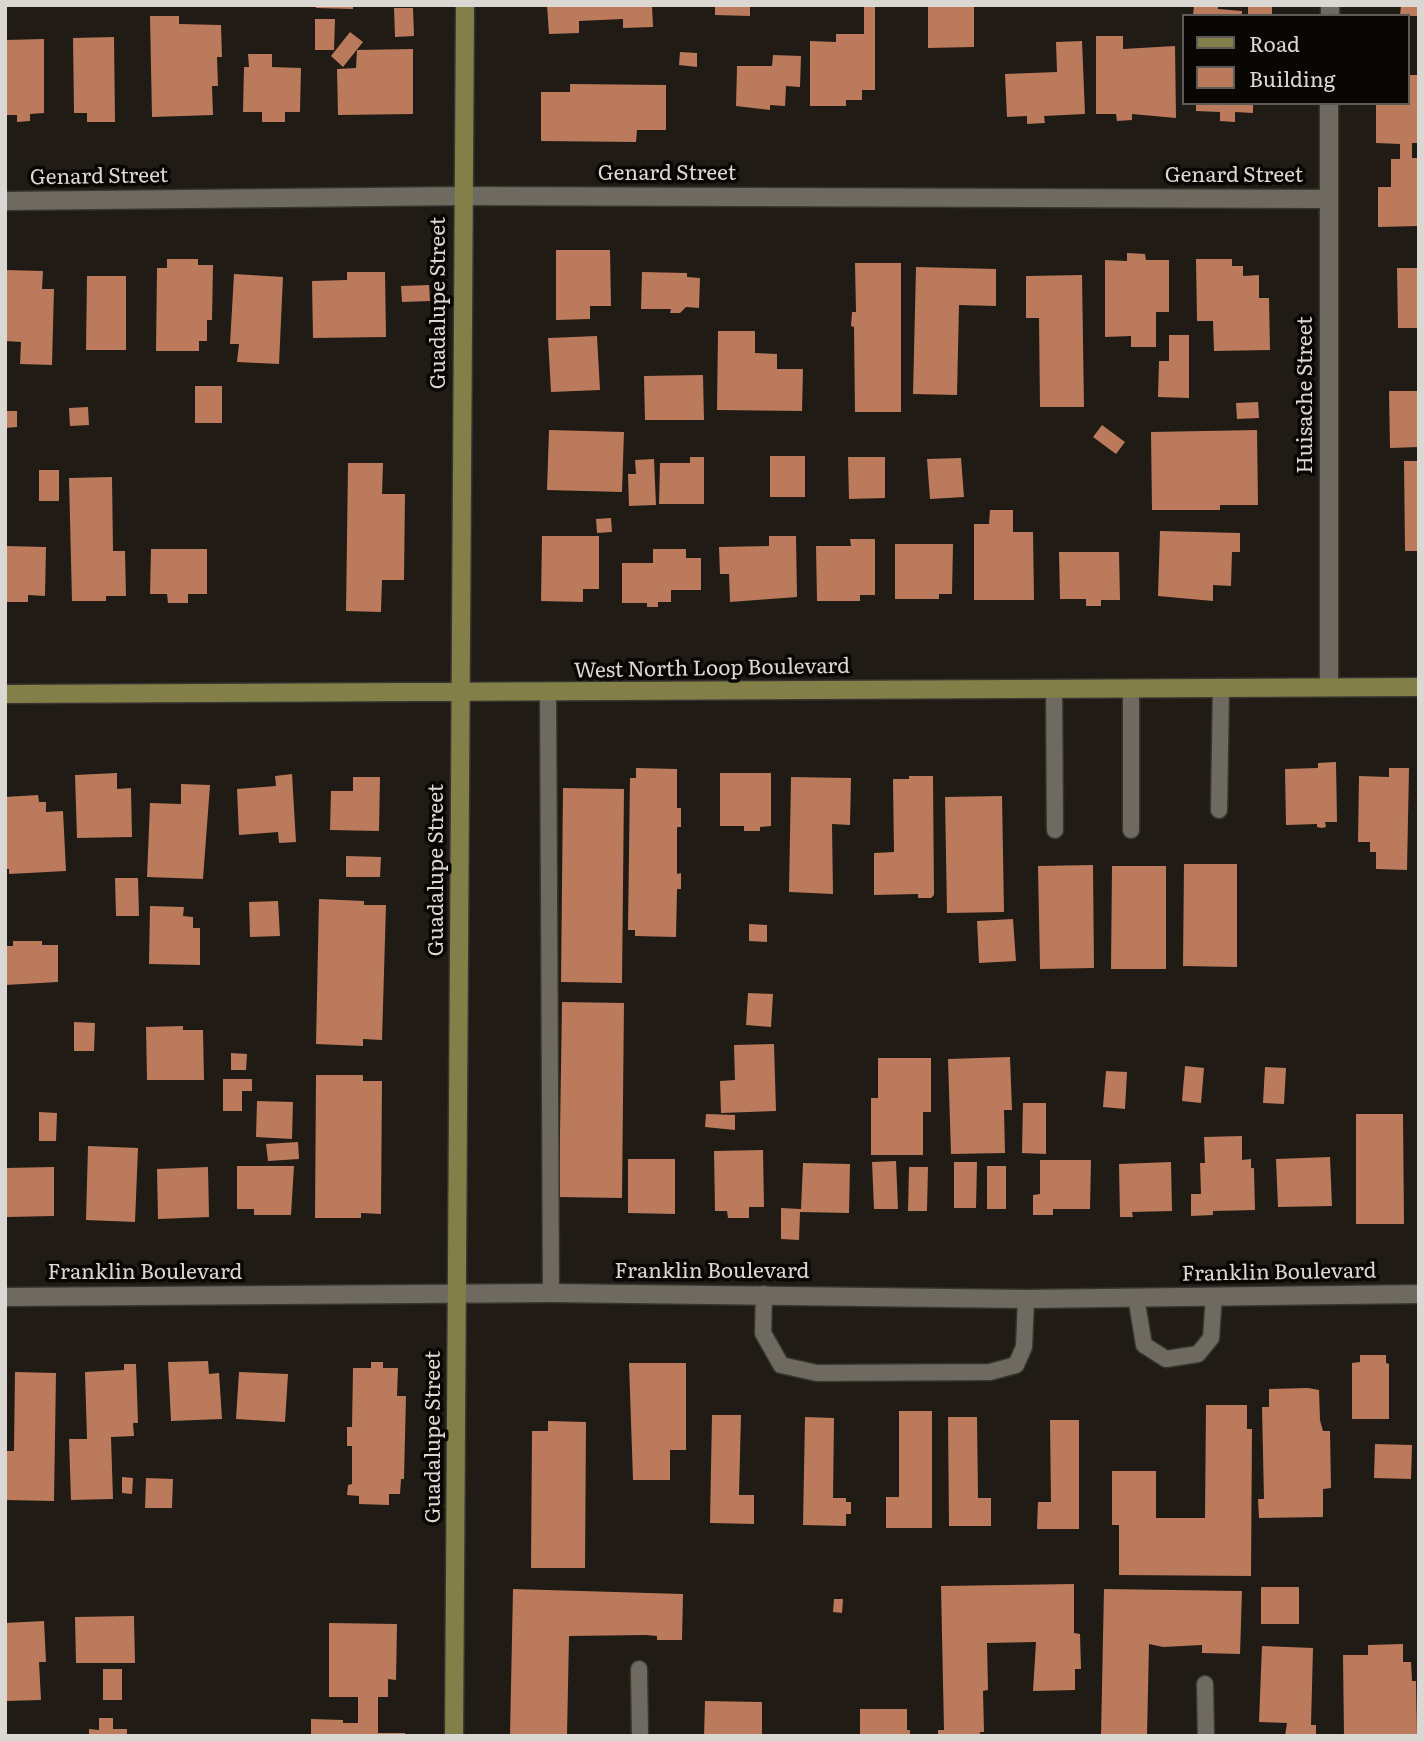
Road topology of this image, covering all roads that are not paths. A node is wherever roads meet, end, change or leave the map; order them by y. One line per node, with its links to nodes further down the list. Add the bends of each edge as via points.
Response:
1 (465, 5): 3 (street, Guadalupe Street)
2 (1329, 105): 4 (street, Huisache Street)
3 (463, 196): 4 (street, Genard Street); 5 (street, Genard Street); 12 (street, Guadalupe Street)
4 (1328, 199): 6 (street, Huisache Street)
5 (5, 201)
6 (1329, 686): 7 (street, West North Loop Boulevard); 8 (street, West North Loop Boulevard)
7 (1221, 687): 10 (street, West North Loop Boulevard); 14 (lane)
8 (1419, 687)
9 (1054, 688): 10 (street, West North Loop Boulevard); 11 (street, West North Loop Boulevard); 15 (lane)
10 (1131, 688): 16 (lane)
11 (548, 693): 12 (street, West North Loop Boulevard); 17 (lane)
12 (460, 694): 13 (street, West North Loop Boulevard); 20 (street, Guadalupe Street)
13 (5, 695)
14 (1219, 810)
15 (1055, 830)
16 (1132, 830)
17 (551, 1293): 18 (street, Franklin Boulevard); 20 (street, Franklin Boulevard)
18 (764, 1294): 24 (street, Franklin Boulevard); 24 (lane, via 763,1333 781,1365 817,1373 990,1372 1016,1365 1024,1347)
19 (1419, 1294): 21 (street, Franklin Boulevard)
20 (458, 1295): 22 (street, Franklin Boulevard); 27 (street, Guadalupe Street)
21 (1214, 1296): 23 (street, Franklin Boulevard); 23 (lane, via 1211,1338 1198,1354 1166,1359 1144,1345)
22 (5, 1297)
23 (1136, 1297): 24 (street, Franklin Boulevard)
24 (1026, 1299)
25 (639, 1669): 28 (lane)
26 (1205, 1684): 29 (lane)
27 (454, 1736)
28 (640, 1736)
29 (1206, 1736)

